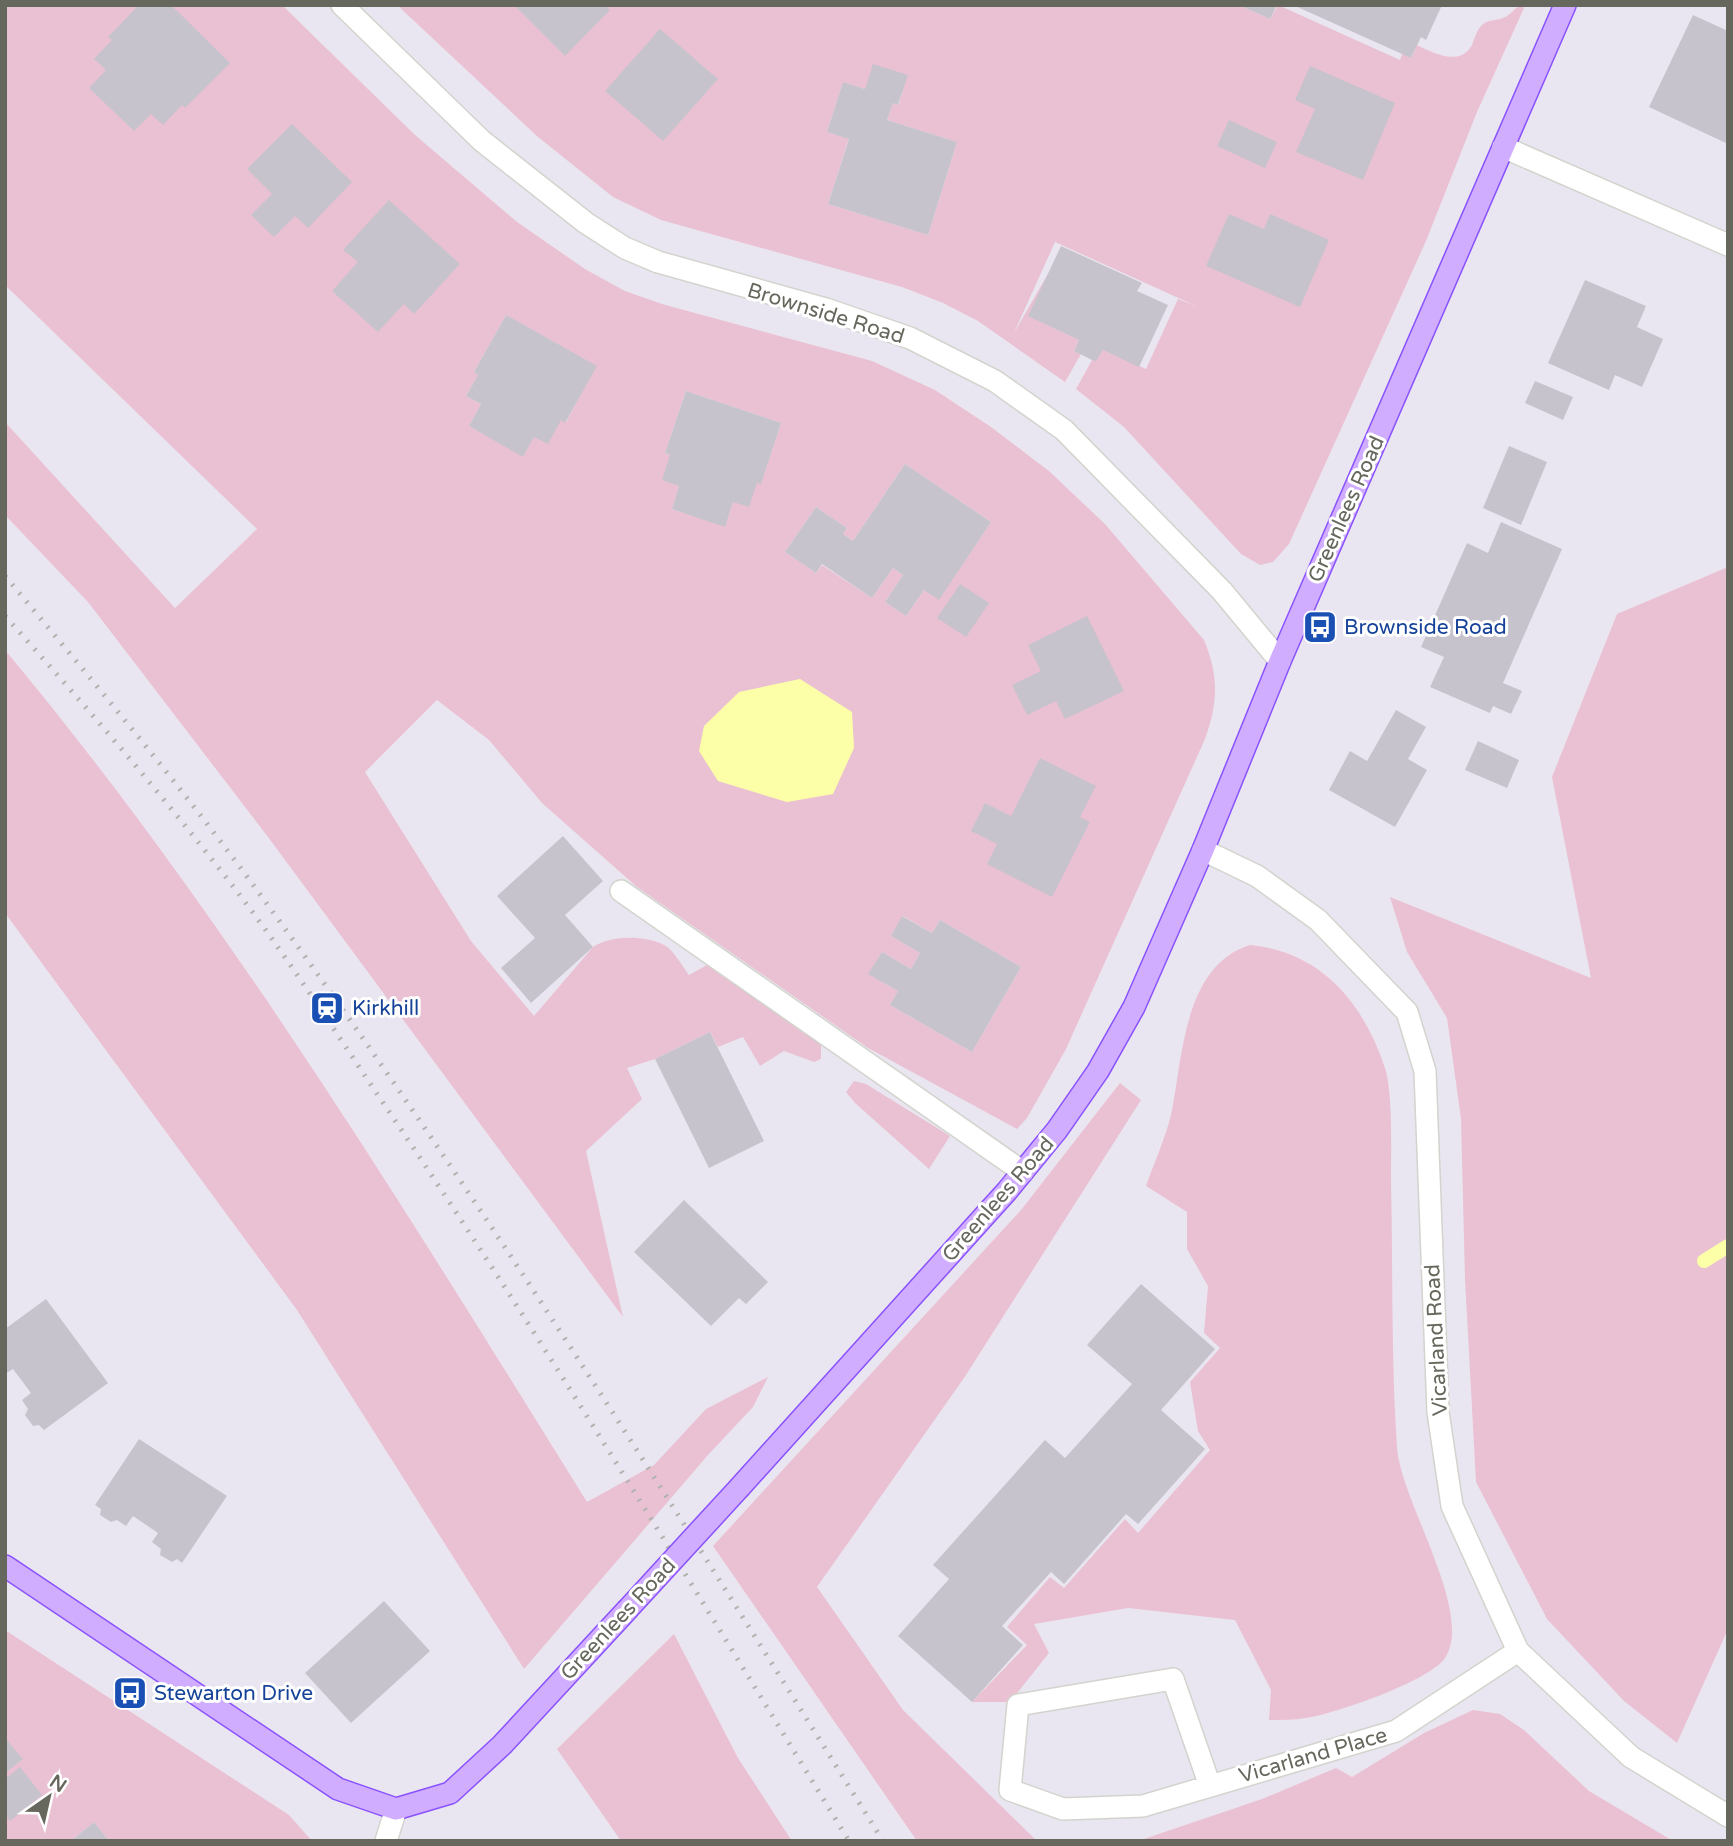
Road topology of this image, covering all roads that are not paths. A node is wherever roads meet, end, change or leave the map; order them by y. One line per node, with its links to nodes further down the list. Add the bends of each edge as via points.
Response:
1 (342, 5): 5 (street, Brownside Road, via 482,141 586,223 625,247 910,338 995,381 1064,430 1222,591)
2 (1565, 5): 3 (main road, Greenlees Road)
3 (1503, 147): 4 (street); 5 (main road, Greenlees Road)
4 (1728, 245)
5 (1280, 661): 6 (main road, Greenlees Road)
6 (1203, 850): 8 (main road, Greenlees Road, via 1134,1007 1110,1050); 10 (street, Vicarland Road, via 1257,876 1318,920 1406,1012 1425,1072 1438,1412 1452,1506)
7 (621, 891): 8 (street)
8 (1023, 1172): 12 (main road, Greenlees Road, bridge, via 502,1745 450,1793)
9 (5, 1566): 12 (main road, via 338,1789)
10 (1518, 1651): 11 (street, Vicarland Place, via 1396,1731); 13 (street, Vicarland Road, via 1631,1757)
11 (1210, 1786): 11 (street, Vicarland Place, via 1143,1806 1063,1809 1010,1790 1018,1705 1173,1679)
12 (396, 1809): 14 (street)
13 (1728, 1816)
14 (386, 1841)

